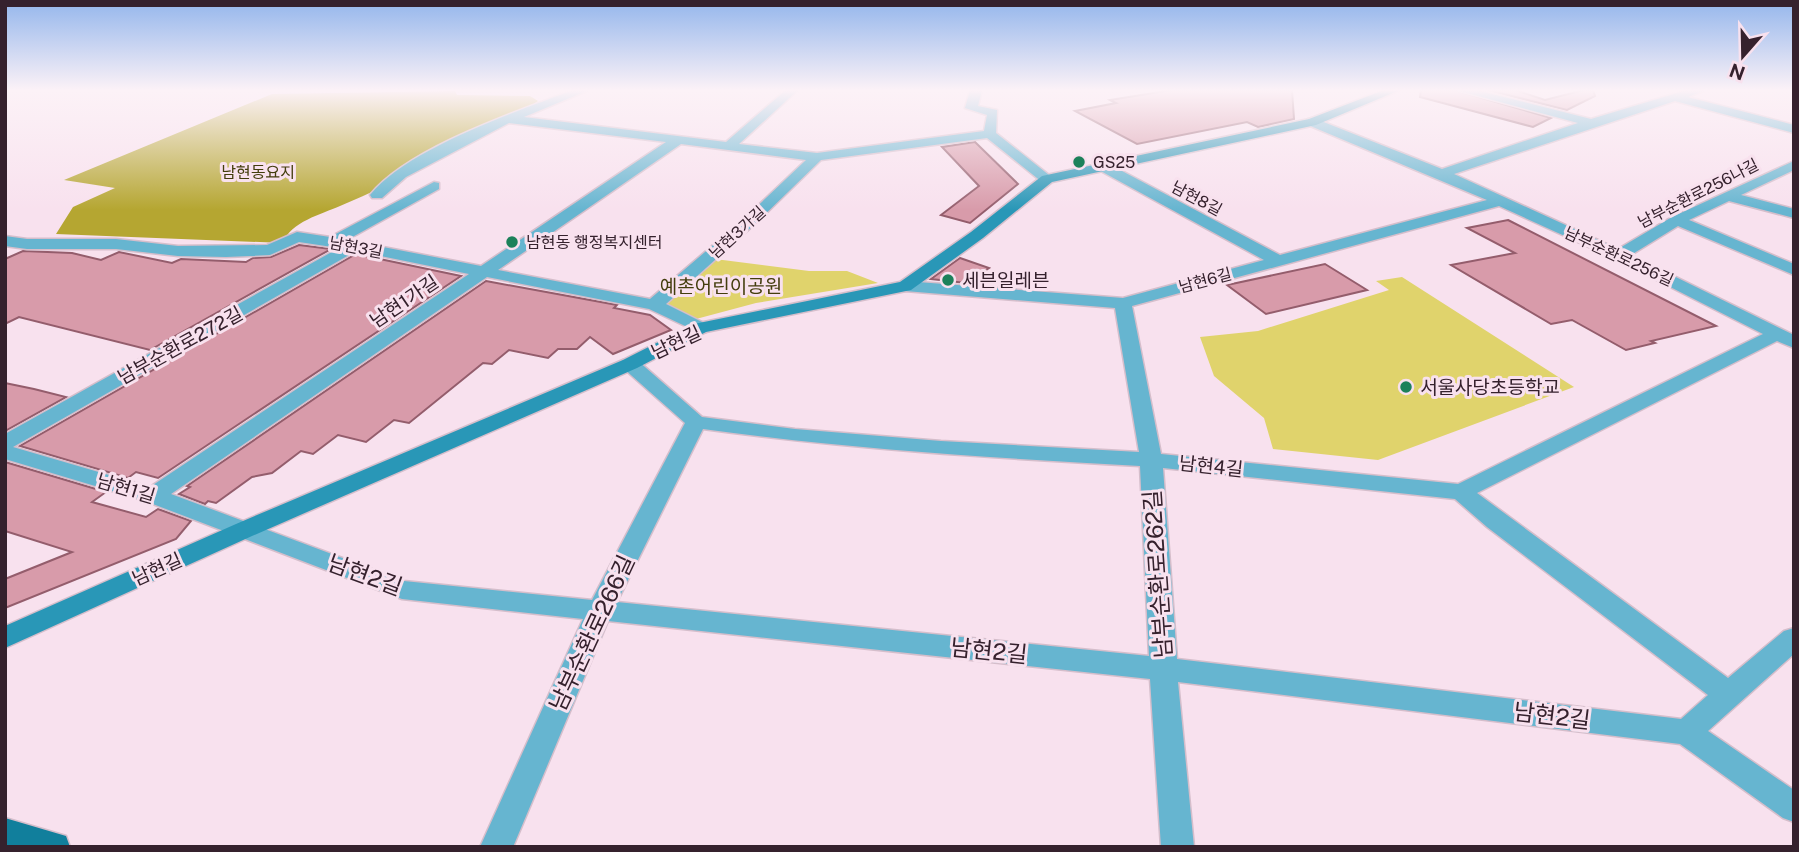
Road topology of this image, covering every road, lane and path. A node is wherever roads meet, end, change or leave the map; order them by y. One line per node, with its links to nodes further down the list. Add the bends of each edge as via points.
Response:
1 (485, 130): 21 (street, via 401,174 377,195 434,186)
2 (595, 130): 9 (street)
3 (747, 130): 10 (street)
4 (991, 130): 8 (street)
5 (1275, 130): 13 (street, 남현길)
6 (1331, 130): 14 (street, 남부순환로256길)
7 (1571, 130): 14 (street)
8 (990, 134): 11 (street); 15 (street)
9 (678, 140): 10 (street); 26 (street, 남현1가길)
10 (731, 144): 11 (street)
11 (817, 156): 29 (street, 남현3가길)
12 (1794, 165): 16 (street, 남부순환로256나길)
13 (1102, 166): 15 (street, 남현길); 24 (street, 남현8길)
14 (1442, 174): 17 (street, 남부순환로256길)
15 (1048, 179): 27 (street, 남현길)
16 (1726, 196): 18 (street); 19 (street, 남부순환로256나길)
17 (1499, 201): 23 (street, 남부순환로256길); 24 (street, 남현6길)
18 (1794, 214)
19 (1677, 220): 23 (street, 남부순환로256나길); 25 (street)
20 (5, 241): 21 (street, 남현3길, via 226,252 270,250 297,237)
21 (332, 242): 22 (street, 남현3길)
22 (354, 246): 26 (street, 남현3길); 34 (street, 남부순환로272길)
23 (1619, 255): 31 (street, 남부순환로256길)
24 (1276, 260): 28 (street, 남현6길)
25 (1794, 270)
26 (484, 273): 29 (street, 남현3길); 38 (street, 남현1가길)
27 (905, 286): 28 (street, 남현6길); 30 (street, 남현길)
28 (1123, 303): 36 (street, 남부순환로262길)
29 (654, 305): 30 (street, 남현3길)
30 (700, 328): 32 (street, 남현길)
31 (1786, 338): 37 (street)
32 (630, 365): 33 (street); 39 (street, 남현길)
33 (696, 422): 36 (street, 남현4길, via 941,448); 40 (street, 남부순환로266길)
34 (5, 443)
35 (5, 452): 38 (street, 남현1길)
36 (1151, 460): 37 (street, 남현4길); 43 (street, 남부순환로262길)
37 (1461, 492): 44 (street)
38 (153, 496): 39 (street, 남현1길)
39 (244, 530): 40 (street, 남현2길, via 402,590); 41 (street, 남현길)
40 (600, 610): 43 (street, 남현2길); 49 (street, 남부순환로266길)
41 (5, 638)
42 (1794, 638): 44 (street)
43 (1164, 669): 45 (street, 남현2길); 50 (street, 남부순환로262길)
44 (1728, 694): 45 (street)
45 (1686, 732): 46 (street)
46 (1794, 808)
47 (5, 834): 48 (main road)
48 (54, 847)
49 (496, 847)
50 (1178, 847)

